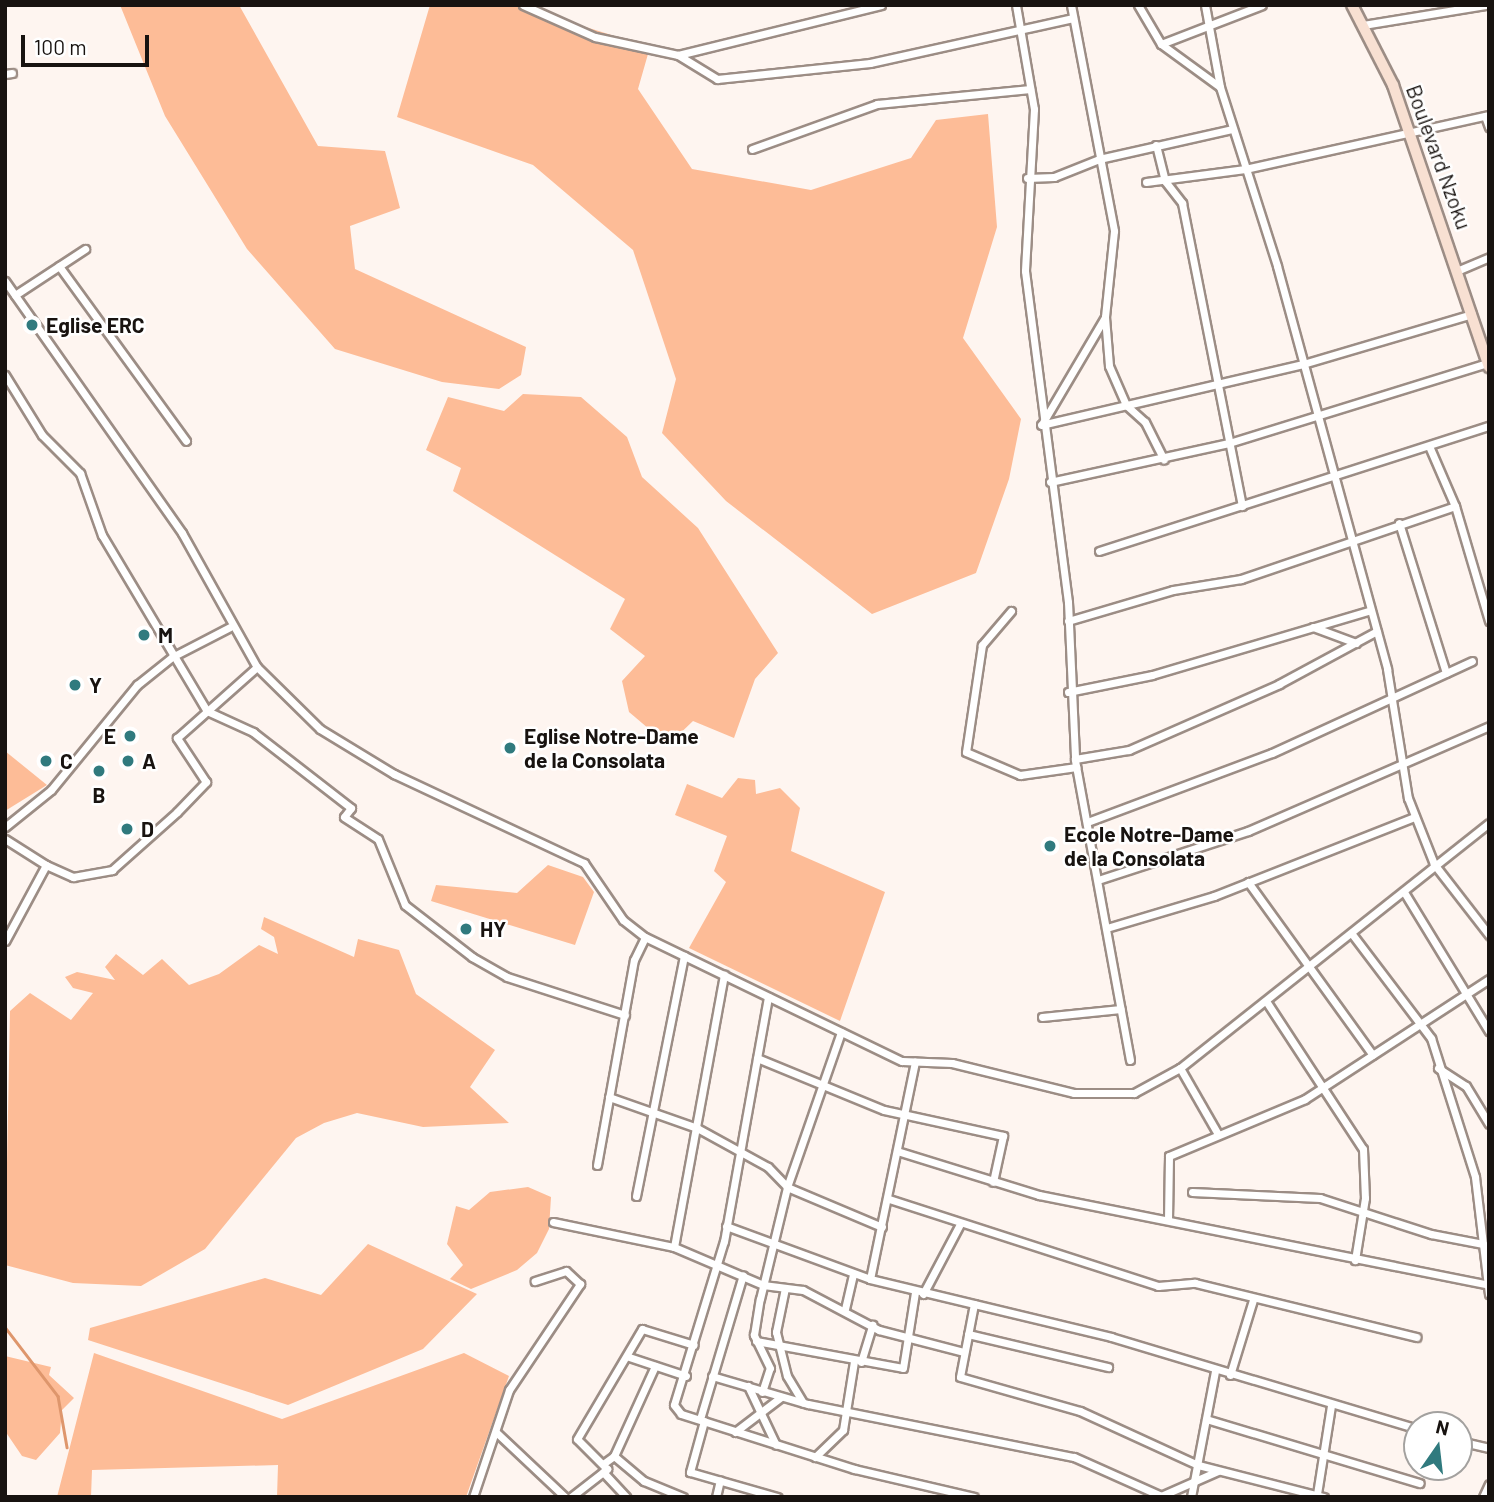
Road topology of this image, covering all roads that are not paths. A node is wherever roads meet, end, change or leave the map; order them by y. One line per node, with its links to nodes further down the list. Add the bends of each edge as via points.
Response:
1 (523, 5): 15 (street, via 595,37)
2 (881, 5): 15 (street)
3 (1016, 5): 13 (street)
4 (1071, 5): 10 (street)
5 (1138, 5): 14 (street)
6 (1205, 5): 12 (street)
7 (1262, 5): 12 (street)
8 (1352, 5): 11 (street, Boulevard Nzoku)
9 (1485, 5): 11 (street)
10 (1073, 18): 13 (street); 24 (street)
11 (1363, 25): 21 (street, Boulevard Nzoku)
12 (1207, 29): 14 (street); 16 (street)
13 (1021, 33): 15 (street, via 769,77 718,79); 17 (street)
14 (1161, 44): 16 (street)
15 (678, 55)
16 (1220, 87): 20 (street)
17 (1030, 89): 23 (street, via 877,104); 26 (street)
18 (1487, 115): 19 (street); 21 (street)
19 (1489, 127)
20 (1232, 129): 22 (street); 25 (street)
21 (1410, 131): 25 (street); 32 (street, Boulevard Nzoku)
22 (1156, 145): 24 (street); 27 (street)
23 (752, 149)
24 (1099, 159): 26 (street, via 1054,177); 36 (street, via 1114,231)
25 (1244, 169): 27 (street); 37 (street)
26 (1027, 178): 43 (street, via 1025,271)
27 (1166, 181): 28 (street); 40 (street, via 1182,203)
28 (1146, 182)
29 (85, 249): 31 (street)
30 (1489, 257): 32 (street)
31 (59, 266): 34 (street); 45 (street)
32 (1459, 270): 35 (street, Boulevard Nzoku)
33 (5, 281): 34 (street)
34 (15, 295): 61 (street, via 182,533)
35 (1472, 314): 37 (street); 38 (street, Boulevard Nzoku)
36 (1105, 317): 41 (street, via 1109,366); 43 (street)
37 (1303, 364): 40 (street); 42 (street)
38 (1488, 365): 42 (street)
39 (5, 375): 64 (street, via 42,435 80,473 102,535)
40 (1216, 385): 41 (street); 46 (street)
41 (1126, 405): 43 (street); 48 (street, via 1144,422)
42 (1318, 418): 46 (street); 49 (street)
43 (1041, 425): 50 (street)
44 (1489, 426): 47 (street)
45 (186, 441)
46 (1229, 443): 48 (street); 51 (street)
47 (1429, 446): 49 (street); 52 (street)
48 (1164, 460): 50 (street)
49 (1335, 477): 51 (street); 54 (street)
50 (1050, 482): 58 (street)
51 (1242, 506): 55 (street)
52 (1455, 506): 53 (street); 59 (street)
53 (1399, 523): 54 (street); 67 (street)
54 (1351, 538): 56 (street); 58 (street, via 1241,579 1173,590)
55 (1099, 551)
56 (1371, 610): 60 (street); 62 (street)
57 (1011, 611): 73 (street, via 982,645 966,752 1020,775)
58 (1069, 621): 68 (street)
59 (1489, 621)
60 (1312, 626): 63 (street); 68 (street, via 1152,675)
61 (230, 627): 64 (street); 66 (street)
62 (1377, 631): 63 (street); 69 (street)
63 (1356, 643): 73 (street, via 1129,750)
64 (172, 657): 70 (street); 76 (street, via 137,684 51,790)
65 (1472, 662): 67 (street)
66 (257, 667): 70 (street); 87 (street, via 320,729 383,768 584,863 624,920)
67 (1446, 673): 69 (street)
68 (1068, 692): 73 (street)
69 (1392, 698): 72 (street); 75 (street, via 1272,753)
70 (207, 711): 80 (street, via 177,738 206,782 177,812 112,870 73,877); 97 (street, via 253,732 351,808 344,817 378,839 405,905 472,957 507,977)
71 (1489, 726): 72 (street)
72 (1402, 762): 74 (street); 81 (street, via 1248,831)
73 (1075, 763): 75 (street)
74 (1415, 817): 79 (street); 82 (street)
75 (1090, 821): 81 (street)
76 (5, 827)
77 (1488, 827): 79 (street)
78 (5, 839): 80 (street)
79 (1434, 864): 83 (street); 86 (street)
80 (46, 865): 88 (street)
81 (1101, 879): 84 (street)
82 (1248, 882): 84 (street); 90 (street)
83 (1404, 892): 85 (street); 93 (street)
84 (1110, 927): 96 (street)
85 (1352, 934): 90 (street); 99 (street)
86 (1489, 935)
87 (645, 937): 89 (street); 97 (street, via 634,960)
88 (5, 941)
89 (684, 956): 91 (street); 111 (street)
90 (1311, 966): 95 (street); 102 (street)
91 (724, 975): 94 (street); 114 (street)
92 (1489, 979): 93 (street)
93 (1469, 995): 99 (street); 100 (street)
94 (768, 996): 101 (street); 103 (street)
95 (1266, 1001): 106 (street); 109 (street)
96 (1121, 1009): 98 (street); 104 (street)
97 (625, 1015): 110 (street)
98 (1042, 1017)
99 (1422, 1024): 102 (street); 107 (street)
100 (1489, 1031)
101 (841, 1032): 105 (street); 108 (street)
102 (1373, 1055): 109 (street)
103 (757, 1058): 108 (street); 116 (street)
104 (1130, 1060)
105 (915, 1062): 106 (street, via 952,1063 1074,1093 1134,1093); 112 (street)
106 (1180, 1068): 115 (street)
107 (1438, 1068): 113 (street, via 1465,1086); 130 (street, via 1475,1177)
108 (824, 1082): 112 (street); 120 (street)
109 (1325, 1086): 115 (street); 124 (street, via 1363,1149)
110 (609, 1097): 111 (street); 118 (street)
111 (654, 1113): 114 (street); 122 (street)
112 (907, 1114): 117 (street); 119 (street, via 1003,1136)
113 (1489, 1124)
114 (697, 1128): 116 (street); 131 (street)
115 (1219, 1134): 125 (street, via 1169,1156)
116 (739, 1151): 120 (street); 128 (street)
117 (897, 1151): 119 (street); 123 (street)
118 (597, 1166)
119 (993, 1182): 125 (street)
120 (787, 1187): 129 (street); 132 (street)
121 (1192, 1192): 124 (street, via 1320,1198)
122 (636, 1196)
123 (889, 1199): 127 (street); 129 (street)
124 (1364, 1210): 130 (street, via 1431,1234); 133 (street)
125 (1168, 1220): 133 (street)
126 (553, 1222): 131 (street)
127 (960, 1224): 142 (street); 144 (street, via 1158,1286 1195,1283)
128 (726, 1226): 132 (street); 134 (street)
129 (882, 1227): 137 (street)
130 (1483, 1244): 139 (street)
131 (674, 1247): 134 (street)
132 (772, 1247): 135 (street); 140 (street)
133 (1355, 1260): 139 (street)
134 (718, 1263): 136 (street); 153 (street)
135 (853, 1274): 137 (street); 146 (street)
136 (743, 1275): 140 (street); 162 (street)
137 (870, 1279): 142 (street)
138 (535, 1281): 174 (street, via 566,1271 580,1284 509,1390)
139 (1488, 1284): 143 (street)
140 (763, 1285): 141 (street); 151 (street)
141 (785, 1288): 146 (street); 152 (street)
142 (919, 1293): 145 (street); 149 (street)
143 (1489, 1294)
144 (1252, 1300): 150 (street); 160 (street)
145 (974, 1304): 148 (street); 159 (street)
146 (845, 1309): 147 (street)
147 (872, 1325): 149 (street); 156 (street)
148 (968, 1334): 154 (street); 158 (street)
149 (906, 1335): 154 (street); 156 (street, via 903,1368)
150 (1417, 1337)
151 (756, 1341): 152 (street); 164 (street, via 770,1368)
152 (779, 1342): 156 (street); 166 (street)
153 (694, 1345): 155 (street, via 642,1329); 161 (street)
154 (964, 1352): 179 (street, via 960,1377 1080,1411)
155 (629, 1357): 157 (street); 180 (street, via 577,1439)
156 (858, 1361): 169 (street)
157 (655, 1366): 161 (street); 177 (street)
158 (1108, 1367)
159 (1215, 1371): 160 (street); 170 (street)
160 (1230, 1375): 167 (street)
161 (686, 1376): 171 (street, via 674,1405)
162 (712, 1376): 163 (street); 171 (street)
163 (748, 1385): 164 (street); 168 (street)
164 (762, 1392): 165 (street)
165 (781, 1397): 166 (street); 168 (street)
166 (803, 1403): 169 (street)
167 (1331, 1406): 172 (street); 176 (street)
168 (760, 1410): 173 (street); 175 (street)
169 (848, 1411): 178 (street, via 843,1430); 186 (street, via 1074,1457)
170 (1206, 1419): 176 (street); 179 (street)
171 (702, 1420): 173 (street); 182 (street, via 690,1472)
172 (1403, 1425)
173 (735, 1432): 175 (street)
174 (497, 1433): 188 (street); 189 (street)
175 (776, 1445): 178 (street)
176 (1323, 1452): 184 (street); 187 (street)
177 (614, 1456): 180 (street); 192 (street, via 644,1481)
178 (815, 1457): 195 (street)
179 (1198, 1465): 181 (street); 183 (street)
180 (603, 1468): 190 (street); 191 (street)
181 (1219, 1471): 183 (street); 187 (street)
182 (720, 1480): 193 (street); 194 (street)
183 (1195, 1483): 186 (street); 197 (street)
184 (1420, 1483)
185 (1489, 1484): 198 (street)
186 (1162, 1496): 196 (street)
187 (1321, 1496)
188 (473, 1497)
189 (565, 1497)
190 (571, 1497)
191 (626, 1497)
192 (683, 1497)
193 (716, 1497)
194 (777, 1497)
195 (974, 1497)
196 (1156, 1497)
197 (1191, 1497)
198 (1483, 1497)

